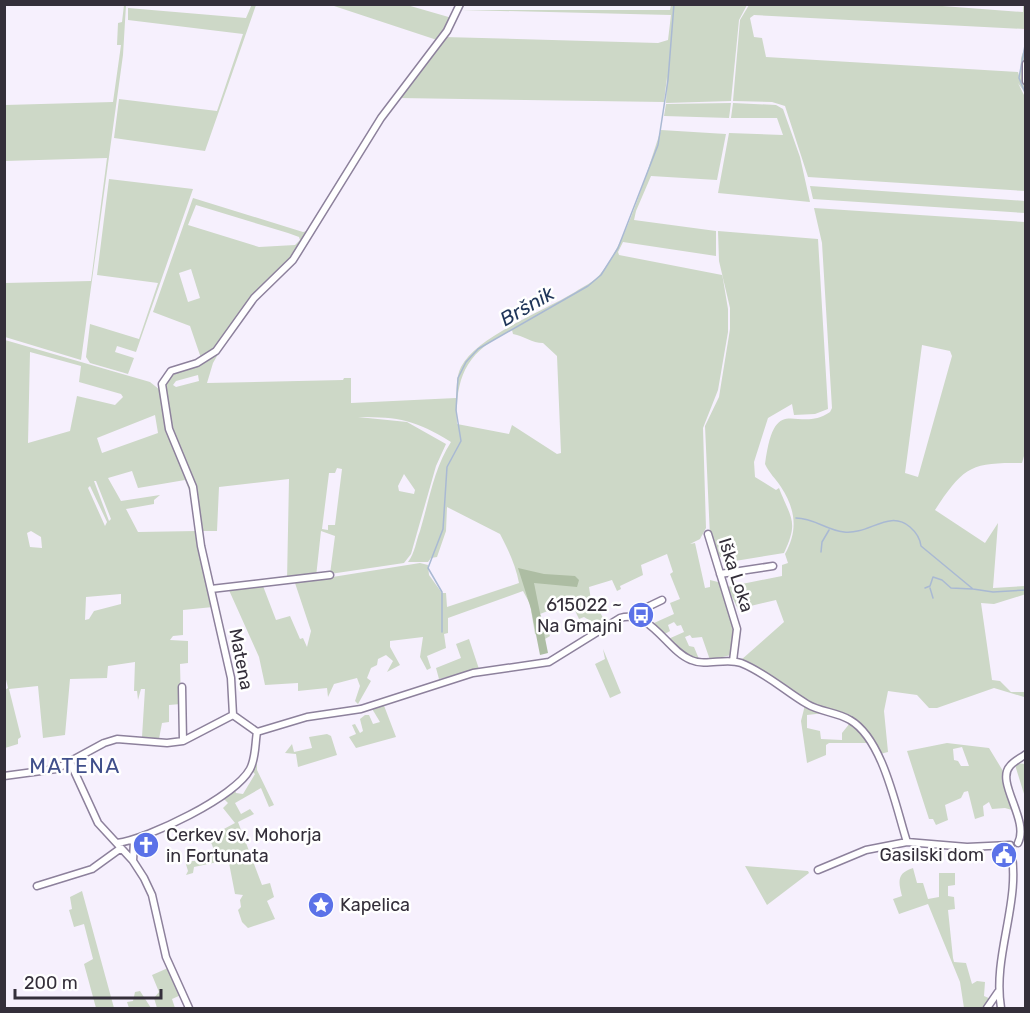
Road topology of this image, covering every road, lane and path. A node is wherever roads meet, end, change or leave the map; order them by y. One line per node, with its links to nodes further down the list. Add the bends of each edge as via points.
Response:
1 (460, 4): 8 (street, Matena, via 447,31 381,118 294,260 254,298 216,351 197,363 171,371 162,384 169,429 193,487)
2 (1026, 63): 3 (street)
3 (1026, 81)
4 (708, 534): 6 (street, Iška Loka)
5 (773, 566): 6 (street)
6 (720, 574): 11 (street, Iška Loka, via 737,629)
7 (330, 575): 8 (street)
8 (211, 590): 13 (street, Matena, via 231,678)
9 (662, 600): 10 (street)
10 (634, 617): 11 (street, via 650,624 675,651 692,661); 14 (street, via 620,618 549,662 473,673 361,709 307,717)
11 (733, 661): 23 (street, via 772,680 809,706 852,721 867,735 878,756)
12 (182, 687): 15 (street)
13 (233, 715): 14 (street); 15 (street, Matena)
14 (257, 732): 21 (street, via 251,767 235,784 214,801)
15 (183, 741): 17 (street, Matena, via 117,739)
16 (1026, 754): 18 (street)
17 (70, 762): 20 (street, Matena, via 42,772); 25 (street, via 98,823)
18 (1016, 762): 19 (street); 22 (street, via 1007,776)
19 (1026, 763)
20 (4, 776)
21 (134, 841): 25 (street); 26 (street)
22 (1022, 842): 24 (street)
23 (907, 843): 24 (street); 27 (street, via 866,850)
24 (1010, 845): 29 (street, via 1013,881)
25 (119, 846): 26 (street); 28 (street, via 92,869)
26 (133, 861): 30 (street, via 152,895 163,949)
27 (818, 870)
28 (37, 886)
29 (998, 992): 31 (street); 32 (street)
30 (189, 1008)
31 (987, 1008)
32 (1001, 1008)

